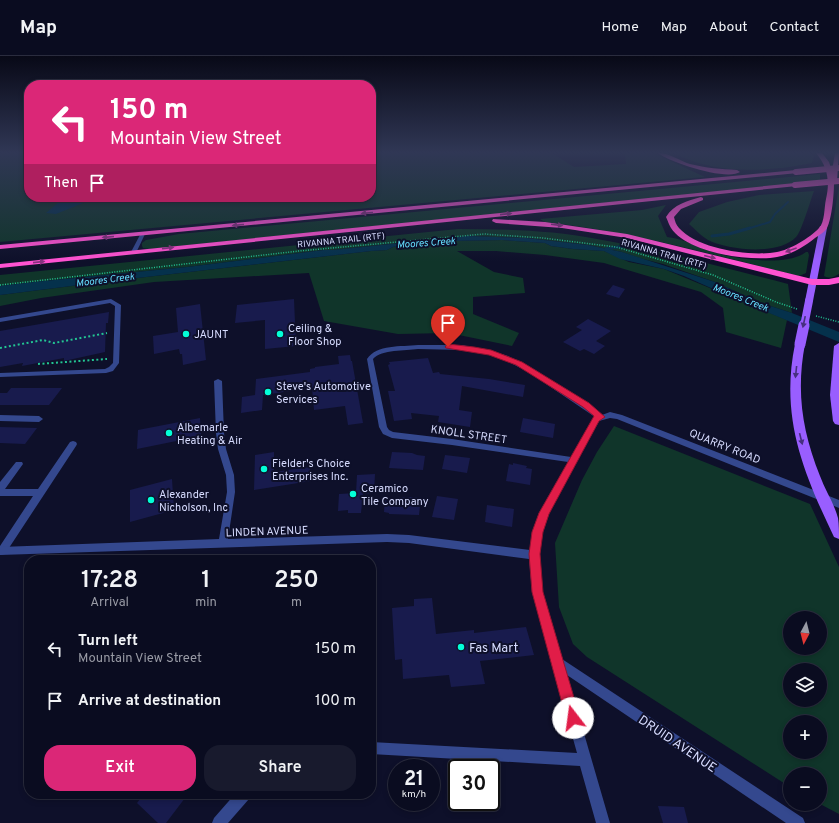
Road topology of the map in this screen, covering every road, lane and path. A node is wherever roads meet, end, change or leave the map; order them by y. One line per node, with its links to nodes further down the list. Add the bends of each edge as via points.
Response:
1 (619, 189): 7 (highway, one-way to 7)
2 (758, 189): 6 (highway, one-way to 2)
3 (761, 189): 5 (highway, one-way to 3, via 803,246 775,255 750,255 718,250 694,241 679,232 670,222 671,214 690,203)
4 (831, 190): 5 (highway)
5 (823, 228): 12 (main road)
6 (323, 232): 9 (highway, one-way to 6); 12 (highway, one-way to 12, via 472,221 548,224 627,236)
7 (143, 234): 8 (highway, one-way to 8); 9 (street)
8 (0, 247)
9 (134, 252): 10 (highway, one-way to 9)
10 (0, 266)
11 (839, 280): 12 (highway)
12 (812, 282): 35 (main road, one-way to 35, bridge, via 795,376 795,400 808,464)
13 (0, 285): 14 (path, RIVANNA TRAIL (RTF), via 299,251 484,234 616,247 713,275)
14 (804, 312)
15 (810, 314): 17 (path)
16 (0, 320): 23 (street, via 110,301 118,305 116,363 110,369)
17 (839, 322)
18 (110, 332): 20 (path, via 54,343 42,340)
19 (839, 346): 28 (main road, via 836,395)
20 (0, 348)
21 (108, 353): 22 (path, via 108,359 40,363)
22 (36, 366)
23 (0, 375)
24 (218, 382): 38 (street, via 220,433 230,475 231,492)
25 (600, 417): 30 (street, via 596,419); 30 (street, KNOLL STREET, via 586,405 519,363 491,353 445,346 386,351 376,353 370,359 382,427 392,435); 35 (street, QUARRY ROAD, via 620,417)
26 (0, 418): 27 (street)
27 (39, 419)
28 (839, 421)
29 (73, 444): 34 (street)
30 (572, 460): 40 (street, via 544,513 537,532)
31 (19, 464): 32 (street)
32 (0, 488)
33 (0, 492): 34 (street)
34 (40, 493): 39 (street)
35 (821, 496): 36 (street, QUARRY ROAD); 37 (main road)
36 (839, 504)
37 (839, 533)
38 (223, 544): 39 (street, LINDEN AVENUE); 40 (street, LINDEN AVENUE, via 402,539)
39 (1, 551)
40 (534, 554): 41 (street, via 537,592)
41 (558, 663): 43 (street); 47 (street, DRUID AVENUE)
42 (376, 748): 43 (street)
43 (585, 760): 46 (street)
44 (240, 799): 45 (street)
45 (218, 823)
46 (603, 823)
47 (798, 823)

